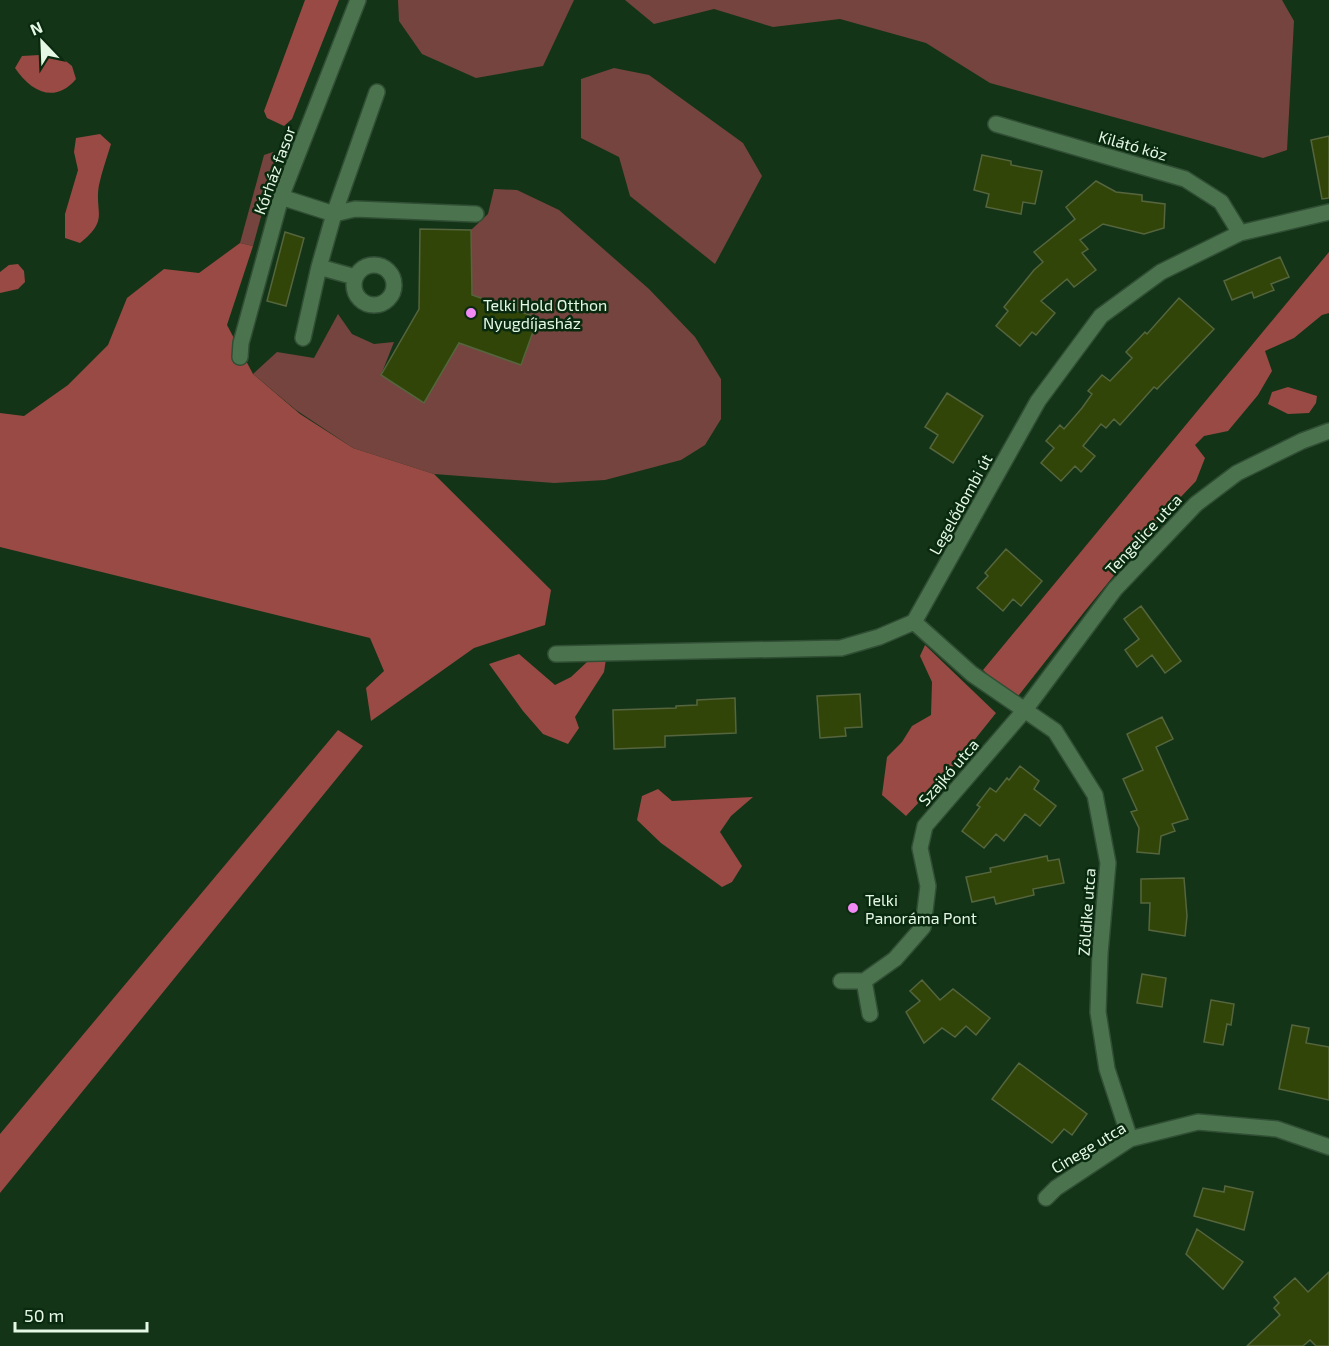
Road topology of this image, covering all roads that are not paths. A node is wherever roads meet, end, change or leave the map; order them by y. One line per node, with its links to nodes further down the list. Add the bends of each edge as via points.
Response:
1 (358, 0): 4 (street, Kórház fasor)
2 (377, 92): 6 (street)
3 (996, 123): 8 (street, Kilátó köz, via 1185,179 1221,202)
4 (281, 197): 6 (street); 12 (street, Kórház fasor)
5 (1329, 212): 8 (street, Legelődombi út)
6 (334, 214): 7 (street, via 355,209); 9 (street)
7 (476, 214)
8 (1240, 233): 14 (street, Legelődombi út, via 1161,272 1101,316 1038,401)
9 (319, 267): 10 (street); 11 (street)
10 (355, 277)
11 (303, 338)
12 (240, 357)
13 (1329, 431): 16 (street, Tengelice utca, via 1237,474 1196,504 1116,589)
14 (915, 622): 15 (street, via 879,638 841,648); 16 (street, Zöldike utca, via 972,674)
15 (556, 654)
16 (1024, 711): 18 (street, Szajkó utca, via 925,826 920,848 928,886 924,927 895,959); 20 (street, Zöldike utca, via 1055,731 1095,795 1108,863 1098,1012 1107,1069)
17 (841, 981): 18 (street)
18 (864, 981): 19 (street)
19 (870, 1014)
20 (1130, 1139): 21 (street, Cinege utca, via 1198,1122 1277,1129); 22 (street, Cinege utca)
21 (1329, 1147)
22 (1046, 1198)

